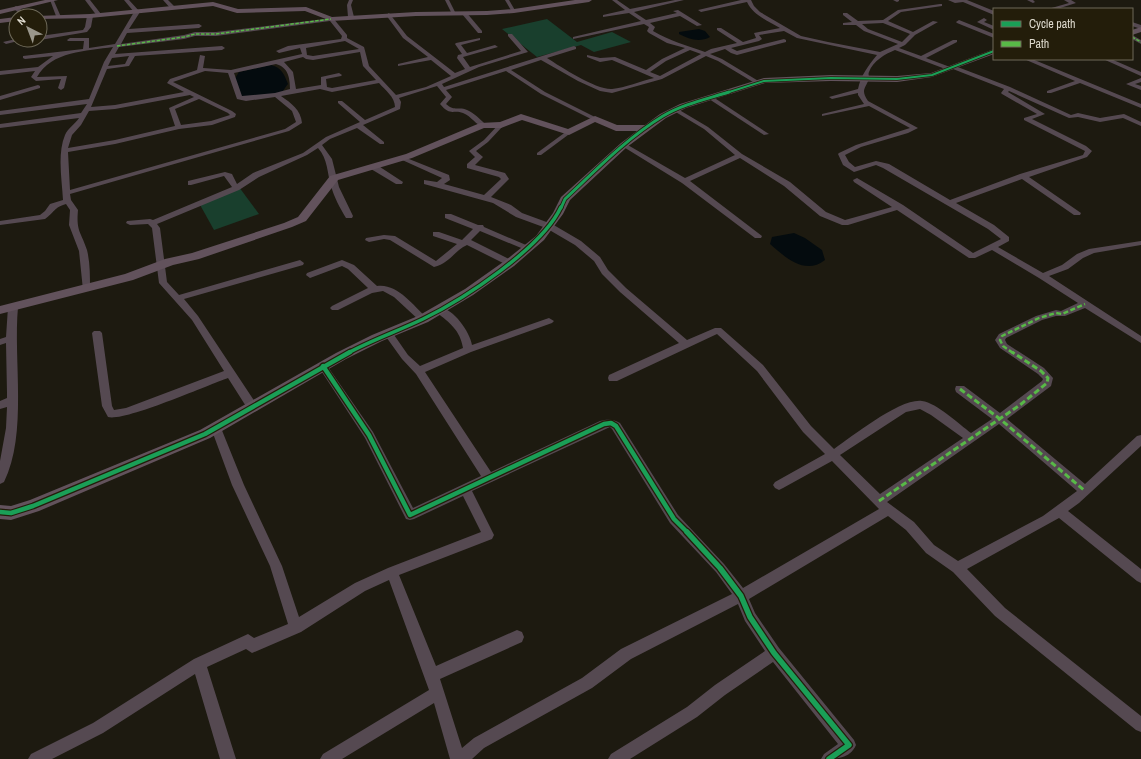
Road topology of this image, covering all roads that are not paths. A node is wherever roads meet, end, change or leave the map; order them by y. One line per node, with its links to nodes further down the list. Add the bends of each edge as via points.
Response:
1 (16, 0): 20 (street)
2 (54, 0): 20 (street); 33 (street)
3 (87, 0): 35 (street)
4 (126, 0): 26 (street)
5 (165, 0): 21 (street)
6 (350, 0): 38 (street)
7 (447, 0): 27 (street)
8 (507, 0): 25 (street)
9 (589, 0): 18 (street)
10 (614, 0): 23 (street)
11 (658, 0): 19 (street)
12 (682, 0): 19 (street)
13 (748, 0): 24 (street); 53 (street, via 758,13)
14 (930, 0): 41 (street, via 940,5 900,11)
15 (950, 0): 16 (street)
16 (963, 0): 29 (street)
17 (1066, 0): 22 (street, via 1074,3)
18 (574, 1): 25 (street)
19 (663, 3): 23 (street); 30 (street)
20 (18, 8)
21 (173, 8): 26 (street); 39 (street, via 213,4 237,11 306,9)
22 (1055, 8)
23 (629, 10): 36 (street); 42 (street)
24 (701, 10)
25 (514, 11): 28 (street)
26 (137, 12): 35 (street); 46 (street)
27 (454, 13): 28 (street); 32 (street)
28 (464, 13): 55 (street)
29 (993, 13)
30 (681, 14): 42 (street); 48 (street)
31 (845, 14): 43 (street)
32 (390, 15): 38 (street); 94 (street, via 406,37)
33 (59, 16): 34 (street); 37 (street)
34 (90, 16): 35 (street); 61 (street, via 85,31)
35 (100, 16)
36 (605, 16)
37 (48, 17)
38 (351, 17): 39 (street)
39 (331, 19): 62 (street); 70 (street)
40 (984, 20): 51 (street, via 980,22)
41 (884, 21): 43 (street); 56 (street)
42 (646, 22): 59 (street); 76 (street, via 652,26 651,32 672,44)
43 (857, 22): 49 (street); 69 (street, via 866,30)
44 (935, 22): 56 (street)
45 (959, 22): 58 (street)
46 (131, 24): 47 (street); 54 (street)
47 (138, 24)
48 (699, 24)
49 (845, 24)
50 (199, 26): 54 (street)
51 (993, 28)
52 (719, 29): 67 (street)
53 (784, 29): 60 (street, via 756,34); 87 (street, via 806,39)
54 (126, 31): 70 (street)
55 (480, 32)
56 (912, 34): 69 (street)
57 (510, 35): 82 (street)
58 (993, 36)
59 (575, 38)
60 (759, 38): 67 (street); 68 (street)
61 (48, 39)
62 (345, 39): 71 (street); 79 (street)
63 (478, 39): 85 (street, via 458,44)
64 (48, 40): 78 (street, via 87,39)
65 (784, 41): 68 (street)
66 (955, 41): 96 (street)
67 (741, 43): 73 (street)
68 (774, 44): 73 (street, via 737,53)
69 (903, 44): 77 (street)
70 (118, 45): 78 (street); 89 (street)
71 (307, 46): 80 (street); 88 (street, via 303,48)
72 (494, 47): 85 (street)
73 (726, 47): 86 (street)
74 (222, 48): 84 (street)
75 (574, 48): 95 (street)
76 (690, 48): 86 (street); 109 (street)
77 (895, 48): 87 (street); 96 (street)
78 (86, 50): 83 (street)
79 (362, 50): 88 (street, via 313,58); 118 (street, via 366,66)
80 (280, 51)
81 (993, 51): 105 (street)
82 (525, 52): 97 (street); 106 (street)
83 (60, 54): 92 (street); 102 (street)
84 (133, 54): 89 (street); 103 (street, via 127,65)
85 (465, 54): 106 (street, via 460,58)
86 (706, 54): 115 (street); 121 (street)
87 (881, 54): 116 (street, via 866,72)
88 (304, 55): 100 (street)
89 (111, 56): 103 (street)
90 (202, 56): 107 (street)
91 (589, 56): 109 (street, via 600,60 613,58)
92 (25, 57)
93 (259, 58): 100 (street)
94 (433, 58): 101 (street); 114 (street)
95 (542, 58): 97 (street); 115 (street, via 580,80 607,91)
96 (922, 58): 105 (street)
97 (535, 60): 104 (street)
98 (1029, 60): 119 (street)
99 (1108, 60): 112 (street)
100 (278, 62): 108 (street); 129 (street, via 286,66 291,75 293,87)
101 (400, 66)
102 (40, 68): 110 (street); 124 (street, via 34,78 65,78)
103 (105, 68): 138 (street)
104 (506, 68): 122 (street, via 467,82); 148 (street, via 543,93)
105 (952, 68): 116 (street, via 927,76 897,79); 126 (street)
106 (469, 70): 114 (street)
107 (200, 71): 108 (street, via 210,69); 120 (street)
108 (231, 72): 132 (street, via 239,98)
109 (646, 72): 115 (street)
110 (0, 73)
111 (169, 74): 120 (street)
112 (1141, 74)
113 (339, 75): 125 (street, via 323,78)
114 (455, 76): 122 (street)
115 (660, 78)
116 (866, 78): 121 (street); 128 (street)
117 (1141, 80): 127 (street, via 1129,84)
118 (380, 81): 125 (street, via 332,90); 134 (street)
119 (1080, 81): 130 (street); 141 (street)
120 (170, 82): 131 (street)
121 (758, 83): 137 (street)
122 (441, 86): 134 (street); 151 (street, via 449,97 444,106 454,112 465,112)
123 (38, 88): 136 (street)
124 (61, 88)
125 (324, 88): 129 (street)
126 (1008, 88): 147 (street, via 1071,117 1078,115 1100,120); 166 (street, via 1004,93 1042,114 1026,119 1089,151 1085,156)
127 (1141, 88)
128 (861, 90): 135 (street); 140 (street, via 860,95)
129 (290, 92): 132 (street)
130 (1049, 92)
131 (191, 93): 133 (street); 144 (street)
132 (276, 95): 175 (street, via 294,109 299,123 294,127 167,166)
133 (199, 97): 154 (street, via 172,108); 154 (street, via 234,115 212,124)
134 (395, 97): 149 (street, via 398,105 396,109)
135 (832, 97)
136 (0, 98)
137 (711, 98): 142 (street); 157 (street)
138 (92, 101): 144 (street); 145 (street)
139 (340, 102): 149 (street)
140 (870, 104): 146 (street); 178 (street, via 915,128 855,146 841,154 846,163 854,170 876,163 886,166)
141 (1141, 106)
142 (676, 110): 155 (street); 163 (street, via 706,128)
143 (1141, 111): 147 (street)
144 (86, 112): 153 (street); 161 (street, via 69,134)
145 (0, 113)
146 (824, 115)
147 (1124, 116): 150 (street)
148 (595, 119): 155 (street, via 616,128); 156 (street)
149 (361, 123): 158 (street); 159 (street)
150 (1141, 124)
151 (483, 125): 152 (street); 164 (street)
152 (501, 125): 156 (street, via 521,117); 176 (street, via 472,152 479,157 470,166 502,175 505,179)
153 (0, 126)
154 (179, 127): 161 (street)
155 (645, 128): 160 (street)
156 (569, 132): 162 (street)
157 (766, 134)
158 (382, 143)
159 (318, 145): 167 (street, via 327,156); 174 (street, via 294,160 256,175)
160 (624, 145): 169 (street); 186 (street, via 565,199)
161 (64, 152): 175 (street)
162 (539, 154)
163 (740, 155): 169 (street); 179 (street, via 787,184 823,214 845,223)
164 (402, 158): 165 (street); 173 (street, via 446,177 446,180)
165 (374, 167): 167 (street); 170 (street)
166 (1023, 176): 178 (street); 180 (street)
167 (334, 178): 181 (street, via 335,186); 197 (street, via 302,219)
168 (857, 180): 179 (street)
169 (685, 181): 189 (street)
170 (399, 182)
171 (426, 182): 173 (street)
172 (191, 183): 174 (street, via 225,174)
173 (438, 185): 176 (street)
174 (236, 188): 185 (street)
175 (66, 193): 177 (street)
176 (486, 198): 186 (street)
177 (67, 201): 183 (street, via 53,206 42,217); 200 (street, via 74,207 72,223 83,252)
178 (950, 203): 194 (street, via 1006,239)
179 (900, 207): 194 (street, via 972,256)
180 (1077, 213)
181 (349, 216)
182 (448, 216): 187 (street)
183 (0, 223)
184 (130, 223): 185 (street)
185 (153, 223): 197 (street, via 156,228)
186 (549, 226): 193 (street); 215 (street, via 587,249 623,290)
187 (480, 227): 191 (street); 193 (street)
188 (436, 234): 191 (street)
189 (758, 236)
190 (369, 240): 191 (street, via 392,238 434,264 444,260)
191 (463, 243): 196 (street, via 473,244)
192 (1141, 243): 199 (street, via 1092,251 1065,267)
193 (529, 248): 196 (street)
194 (992, 248): 199 (street)
195 (300, 263): 202 (street)
196 (510, 263): 207 (street)
197 (160, 266): 200 (street); 202 (street, via 163,283 167,290)
198 (310, 275): 201 (street, via 342,263 351,267)
199 (1042, 276): 203 (street)
200 (86, 288): 204 (street)
201 (375, 289): 205 (street); 208 (street, via 390,290)
202 (178, 298): 219 (street, via 195,318)
203 (1085, 304): 213 (street); 225 (street, via 1062,314 1039,318 1002,336 1000,340 1003,346 1048,378 1047,384)
204 (13, 306): 206 (street); 212 (street)
205 (335, 308)
206 (0, 310)
207 (439, 310): 208 (street); 216 (street, via 462,329)
208 (424, 319): 211 (street)
209 (549, 321): 216 (street)
210 (97, 333): 219 (street, via 107,406 112,414 127,412)
211 (389, 334): 217 (street); 218 (street, via 405,357)
212 (10, 339): 214 (street); 222 (street)
213 (1141, 340)
214 (0, 342)
215 (686, 344): 220 (street); 229 (street, via 718,330 760,368 807,429)
216 (468, 350): 218 (street)
217 (323, 366): 224 (street); 233 (street, via 369,435 410,515)
218 (419, 371): 231 (street)
219 (230, 373): 224 (street)
220 (613, 378)
221 (960, 389): 225 (street)
222 (11, 401): 223 (street); 230 (street, via 7,458)
223 (0, 405)
224 (253, 408): 226 (street)
225 (1000, 419): 227 (street); 234 (street)
226 (216, 428): 237 (street, via 33,506 11,513); 242 (street, via 238,485 276,566)
227 (971, 439): 229 (street, via 935,412 921,405 903,408); 235 (street)
228 (1141, 439): 234 (street)
229 (834, 454): 232 (street); 235 (street)
230 (0, 479)
231 (489, 479): 233 (street); 241 (street, via 604,424 611,423 616,426 674,519 720,568)
232 (779, 485)
233 (466, 490): 239 (street, via 488,535)
234 (1085, 491): 236 (street)
235 (883, 505): 238 (street, via 910,526 930,549); 241 (street)
236 (1059, 511): 238 (street, via 1047,520); 240 (street)
237 (0, 512)
238 (957, 568): 248 (street, via 1000,612)
239 (392, 572): 242 (street, via 360,587); 246 (street)
240 (1141, 577)
241 (741, 596): 244 (street, via 750,617); 252 (street, via 626,654 587,682 479,743)
242 (296, 627): 245 (street, via 252,646 248,641)
243 (517, 636): 246 (street)
244 (774, 653): 253 (street, via 692,712); 254 (street, via 849,745)
245 (199, 664): 249 (street, via 98,728); 250 (street)
246 (432, 675): 247 (street)
247 (437, 693): 251 (street); 252 (street)
248 (1141, 725)
249 (36, 759)
250 (228, 759)
251 (328, 759)
252 (460, 759)
253 (616, 759)
254 (829, 759)

